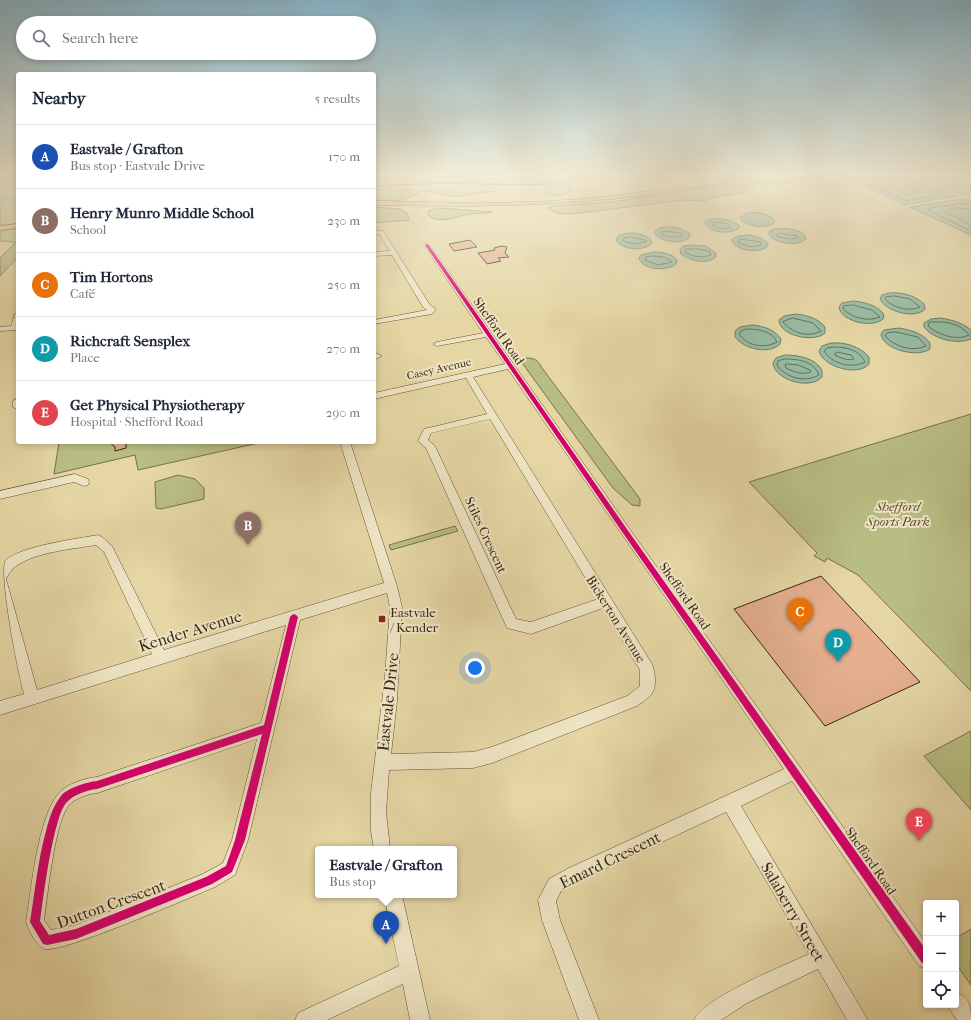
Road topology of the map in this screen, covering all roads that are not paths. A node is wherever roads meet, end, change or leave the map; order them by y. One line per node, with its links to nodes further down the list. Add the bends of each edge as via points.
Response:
1 (16, 226): 2 (main road)
2 (0, 228)
3 (376, 232): 5 (street, via 381,232)
4 (427, 245): 10 (street, Shefford Road)
5 (394, 253): 6 (street); 7 (street, via 427,307 432,309 429,312)
6 (376, 254)
7 (376, 322)
8 (16, 328): 9 (street)
9 (0, 329)
10 (488, 334): 11 (street); 12 (street, Shefford Road)
11 (437, 344)
12 (510, 366): 13 (street, Casey Avenue); 28 (street, Shefford Road)
13 (468, 375): 14 (street, Casey Avenue); 15 (street, Bickerton Avenue)
14 (376, 396)
15 (492, 416): 21 (street, Bickerton Avenue); 21 (street, Stiles Crescent, via 427,431 423,441 430,446 512,624 531,628)
16 (345, 444): 20 (street, Eastvale Drive)
17 (84, 482): 18 (street, via 75,478)
18 (0, 495)
19 (0, 579): 23 (street, via 10,564 30,554 98,540 108,549 158,652); 24 (street)
20 (391, 586): 22 (street, Kender Avenue); 27 (street, Eastvale Drive, via 396,607 390,701)
21 (606, 602): 27 (street, Bickerton Avenue, via 647,669 647,689 632,701 473,760)
22 (294, 617): 23 (street, Kender Avenue); 26 (street, Dutton Crescent)
23 (159, 659): 24 (street, Kender Avenue)
24 (32, 698): 25 (street, Kender Avenue)
25 (0, 708)
26 (267, 728): 26 (street, Dutton Crescent, via 97,785 89,785 63,800 51,826 35,922 46,940 76,934 209,881 229,869 240,840)
27 (382, 762): 30 (street, Eastvale Drive, via 378,816)
28 (795, 772): 29 (street, Emard Crescent); 32 (street, Shefford Road)
29 (730, 803): 33 (street, Salaberry Street); 38 (street, Emard Crescent, via 555,885 547,900 551,920)
30 (382, 846)
31 (393, 898): 34 (street)
32 (923, 955)
33 (821, 958): 39 (street, via 740,996); 40 (street, Salaberry Street)
34 (409, 971): 36 (street); 37 (street)
35 (959, 1006): 41 (street)
36 (305, 1020)
37 (420, 1020)
38 (589, 1020)
39 (704, 1020)
40 (858, 1020)
41 (969, 1020)

